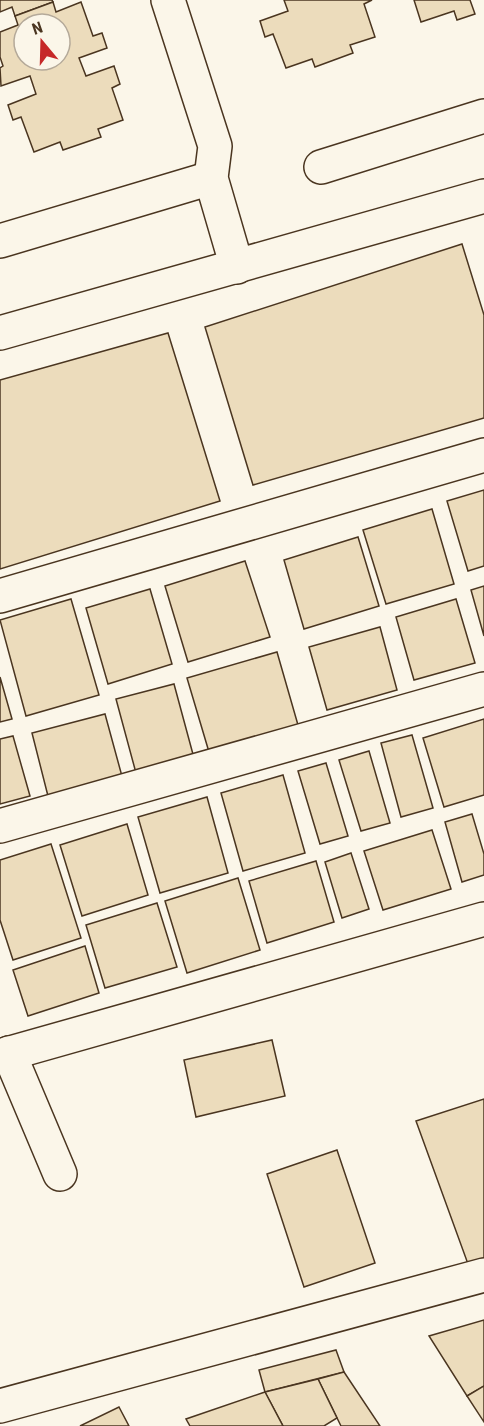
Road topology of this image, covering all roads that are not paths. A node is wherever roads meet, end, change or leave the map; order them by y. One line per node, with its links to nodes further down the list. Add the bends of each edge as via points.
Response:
1 (168, 0): 4 (street, via 215,146)
2 (484, 116): 3 (street)
3 (321, 167)
4 (211, 178): 6 (street); 7 (street)
5 (484, 196): 7 (street)
6 (0, 241)
7 (237, 267): 8 (street)
8 (0, 333)
9 (484, 455): 10 (street)
10 (0, 596)
11 (484, 689): 12 (street)
12 (0, 826)
13 (484, 919): 14 (street)
14 (4, 1054): 15 (street)
15 (60, 1174)
16 (484, 1275): 17 (street)
17 (0, 1406)

